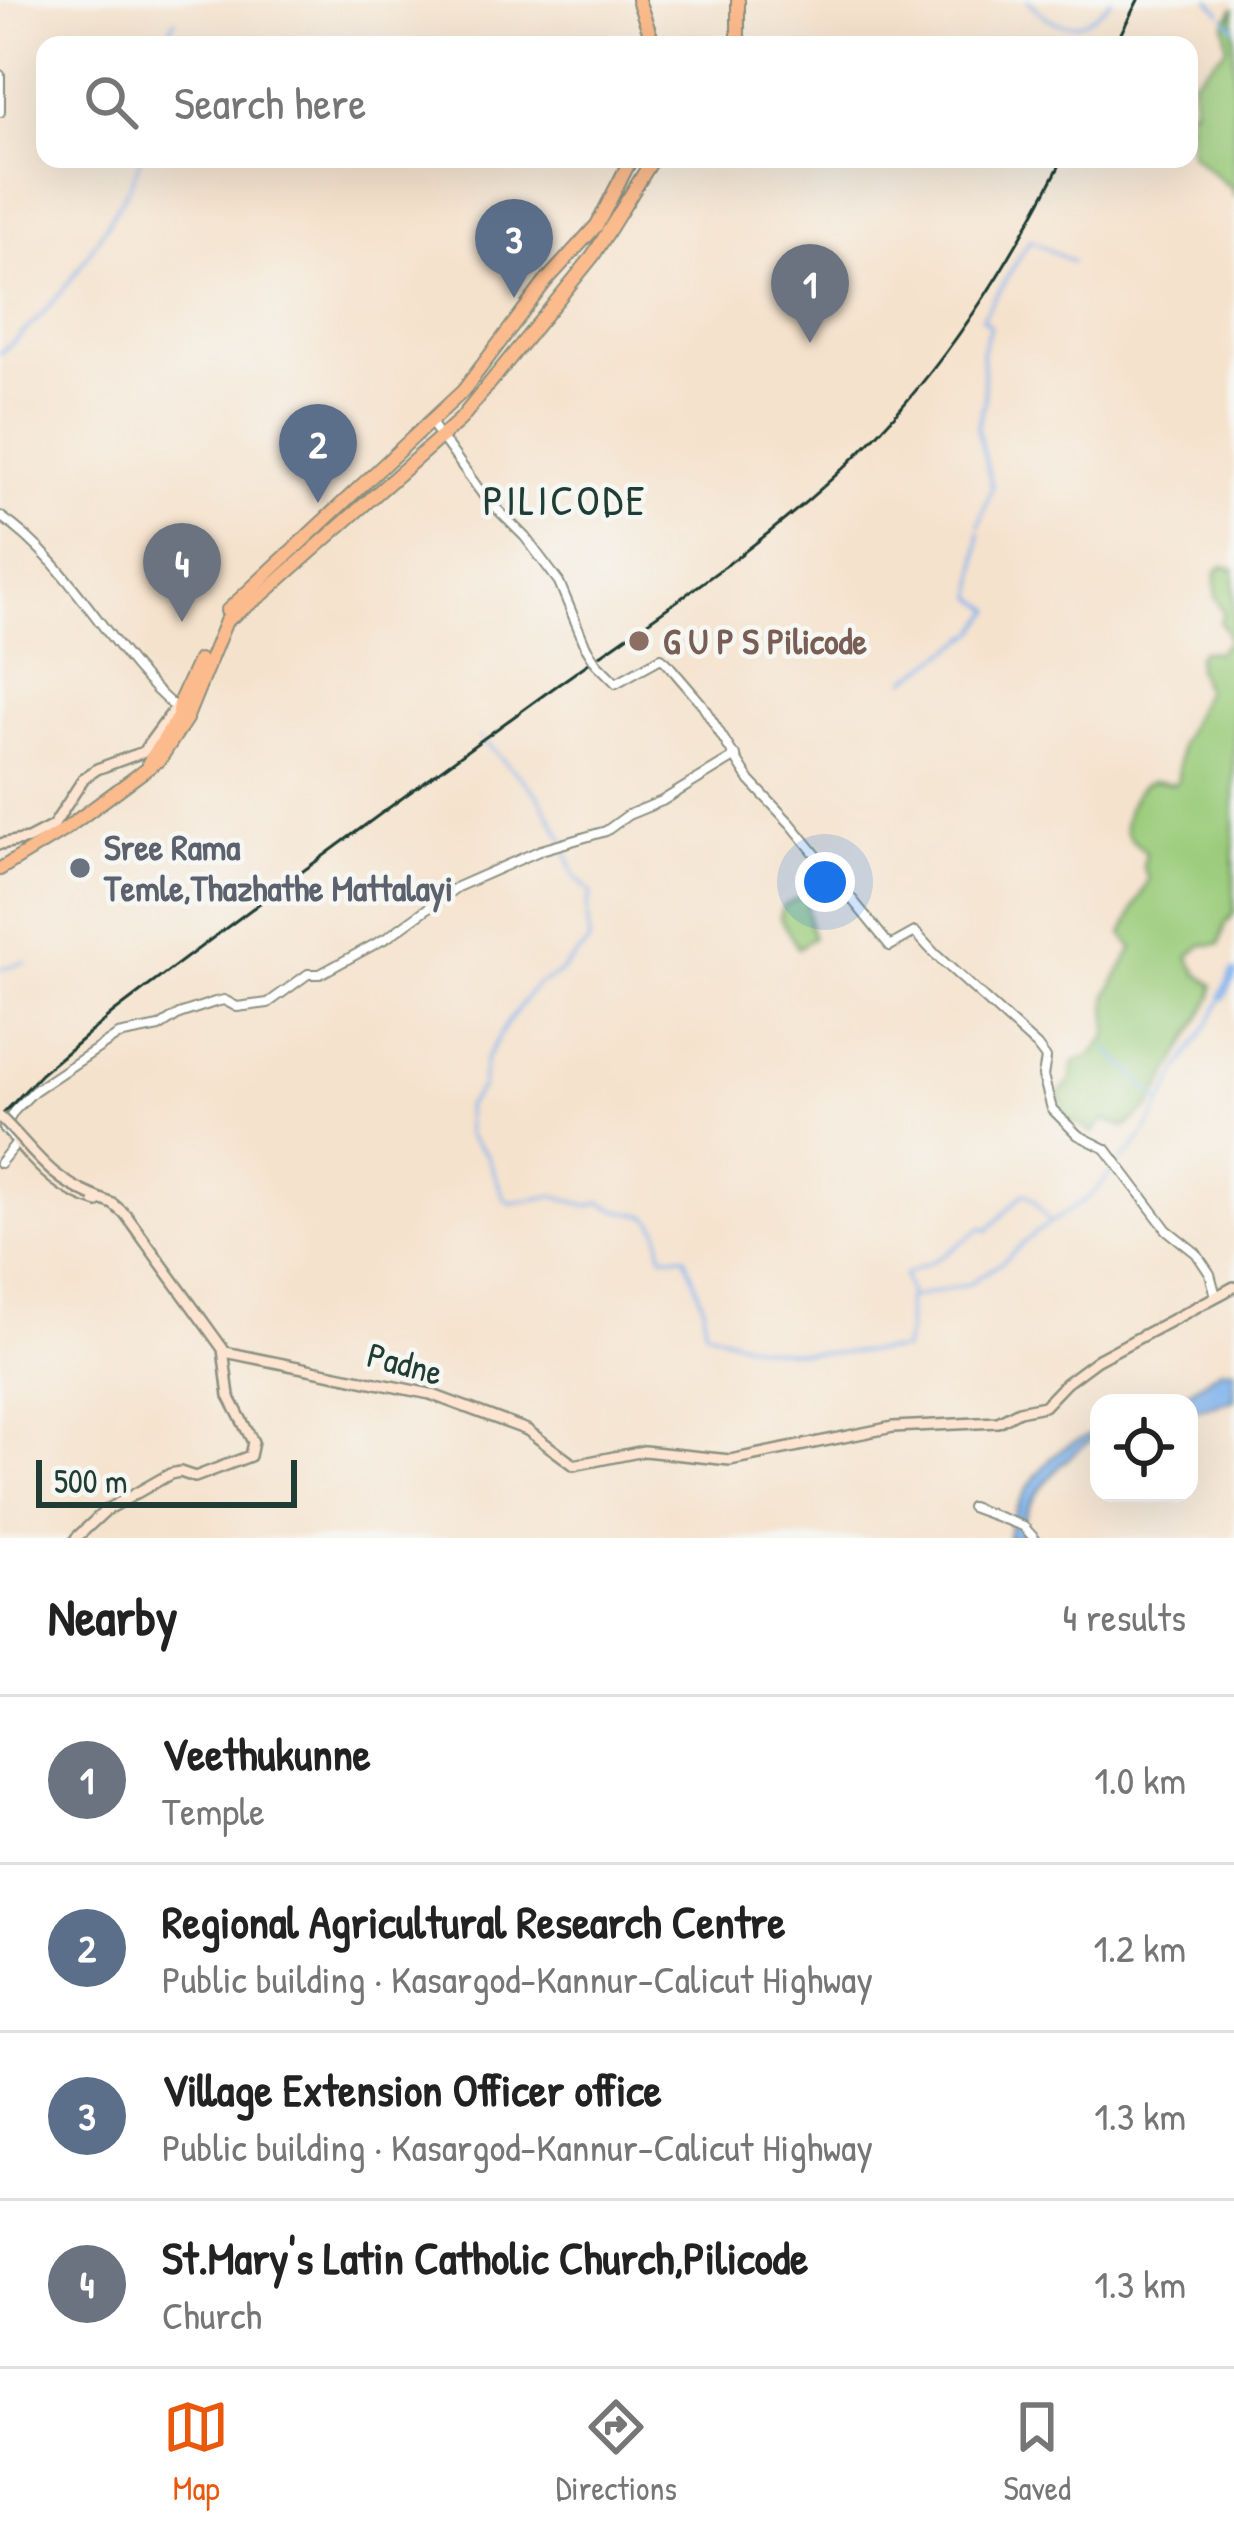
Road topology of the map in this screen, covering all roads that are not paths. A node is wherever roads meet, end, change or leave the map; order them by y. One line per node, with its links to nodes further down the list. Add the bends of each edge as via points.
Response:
1 (638, 0): 3 (highway)
2 (738, 0): 4 (highway)
3 (651, 36)
4 (738, 36)
5 (0, 75): 6 (street)
6 (0, 112)
7 (626, 168): 9 (highway, via 597,225)
8 (646, 168): 10 (highway, via 592,256)
9 (432, 424): 10 (street); 12 (highway, via 237,600)
10 (443, 437): 13 (street, bridge, via 559,582 596,663 620,682 663,658); 14 (highway, via 226,621 186,719)
11 (0, 516): 12 (street)
12 (178, 704): 14 (highway); 15 (main road, via 143,752 84,778 53,826)
13 (736, 756): 18 (street, via 606,831 457,887 388,937 308,974 268,1003 214,1002 100,1044 14,1111 4,1128); 22 (street, via 890,946 915,932 1037,1046 1052,1109 1122,1167 1154,1215 1196,1253)
14 (148, 766): 16 (highway)
15 (0, 844)
16 (0, 869)
17 (0, 1117): 20 (main road, bridge, via 42,1166)
18 (17, 1142): 19 (street); 20 (main road, via 70,1191)
19 (0, 1162)
20 (113, 1204): 23 (main road)
21 (1234, 1287): 22 (main road)
22 (1216, 1295): 23 (main road, Padne, via 1097,1360 1044,1406 998,1423 893,1427 730,1460 644,1451 574,1466 527,1430 430,1394)
23 (225, 1352): 25 (main road, via 229,1396 253,1442 250,1456 195,1477 170,1474)
24 (971, 1507): 26 (street)
25 (76, 1538)
26 (1034, 1538)

